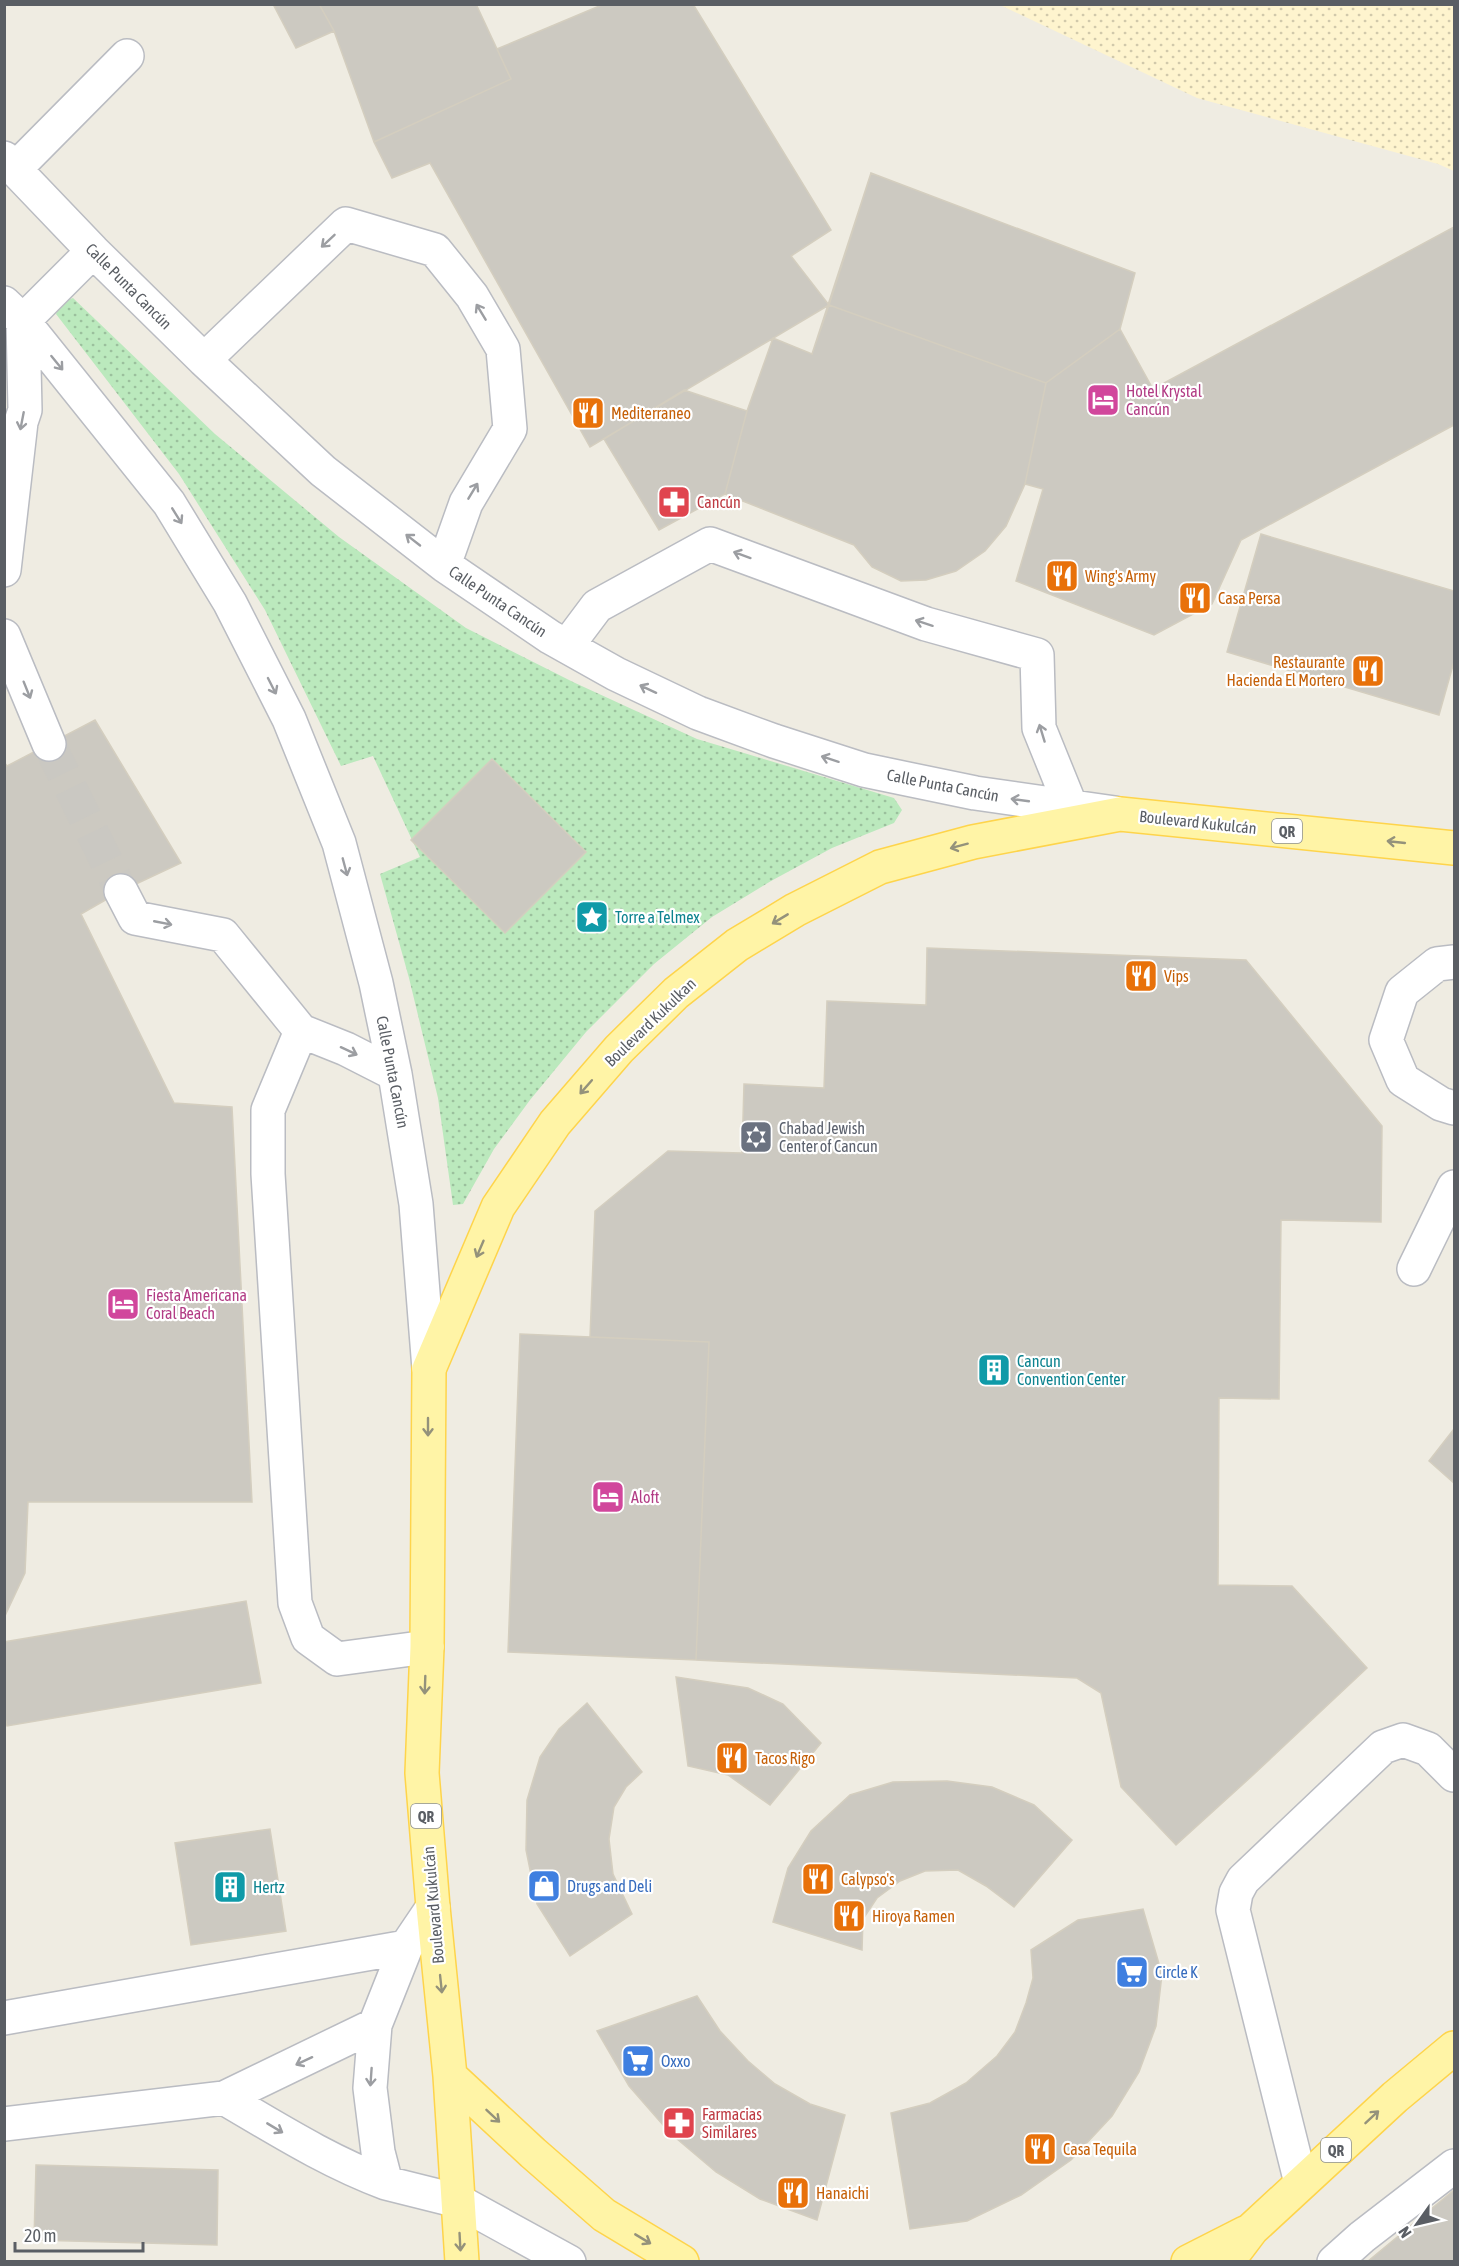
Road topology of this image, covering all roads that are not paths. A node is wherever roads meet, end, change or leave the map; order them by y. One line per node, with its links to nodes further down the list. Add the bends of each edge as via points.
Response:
1 (127, 56): 2 (street)
2 (10, 164): 3 (street, Calle Punta Cancún)
3 (93, 251): 4 (street); 5 (street, Calle Punta Cancún)
4 (14, 312): 7 (street, one-way to 7, via 24,410); 17 (street, Calle Punta Cancún, one-way to 17, via 169,503 230,603 284,709 339,843)
5 (204, 360): 6 (street, Calle Punta Cancún, one-way to 5, via 322,471); 6 (street, one-way to 5, via 466,503 510,429 503,349 472,296 435,250 346,224)
6 (444, 565): 9 (street, Calle Punta Cancún)
7 (4, 570)
8 (4, 636): 10 (street, one-way to 10)
9 (567, 645): 11 (street, Calle Punta Cancún, one-way to 9, via 975,793 864,770 698,713 616,674); 11 (street, one-way to 9, via 1039,728 1036,655 926,624 710,544 597,606)
10 (49, 744)
11 (1071, 807): 12 (street, Calle Punta Cancún)
12 (1120, 814): 13 (main road, Boulevard Kukulcán / QR, one-way to 12); 21 (main road, Boulevard Kukulkan, one-way to 21, via 973,842 880,867 737,945 675,993 619,1048 555,1123 498,1207)
13 (1455, 848)
14 (121, 891): 16 (street, one-way to 16, via 135,918 223,935)
15 (1455, 962): 18 (street, via 1437,964 1402,992 1386,1040 1403,1080 1441,1104)
16 (301, 1031): 17 (street, one-way to 17); 22 (street, via 268,1110 268,1174 295,1603 308,1638 337,1659)
17 (395, 1074): 21 (street, Calle Punta Cancún, via 416,1204)
18 (1455, 1108)
19 (1455, 1187): 20 (street)
20 (1414, 1269)
21 (429, 1369): 22 (main road, Boulevard Kukulcán / QR, one-way to 22)
22 (427, 1647): 24 (main road, Boulevard Kukulcán / QR, one-way to 24, via 422,1773)
23 (1455, 1775): 34 (street, via 1428,1749 1403,1740 1383,1747 1243,1880 1236,1893 1233,1910)
24 (433, 1907): 25 (street); 29 (main road, Boulevard Kukulcán / QR, one-way to 29)
25 (406, 1947): 26 (street); 27 (street)
26 (4, 2018)
27 (375, 2025): 30 (street, one-way to 30); 33 (street, one-way to 33, via 370,2088)
28 (1455, 2048): 34 (main road, QR, one-way to 28)
29 (450, 2076): 35 (main road, Boulevard Kukulcán / QR); 39 (main road, one-way to 39, via 604,2215)
30 (224, 2098): 31 (street); 33 (street, one-way to 33, via 307,2147)
31 (4, 2124)
32 (1455, 2166): 42 (street)
33 (386, 2183): 35 (street)
34 (1300, 2183): 36 (main road, QR)
35 (458, 2201): 37 (main road, Boulevard Kukulcán / QR, one-way to 37); 38 (street)
36 (1252, 2229): 40 (main road); 41 (main road, QR)
37 (462, 2262)
38 (569, 2262)
39 (682, 2262)
40 (1188, 2262)
41 (1227, 2262)
42 (1334, 2262)

